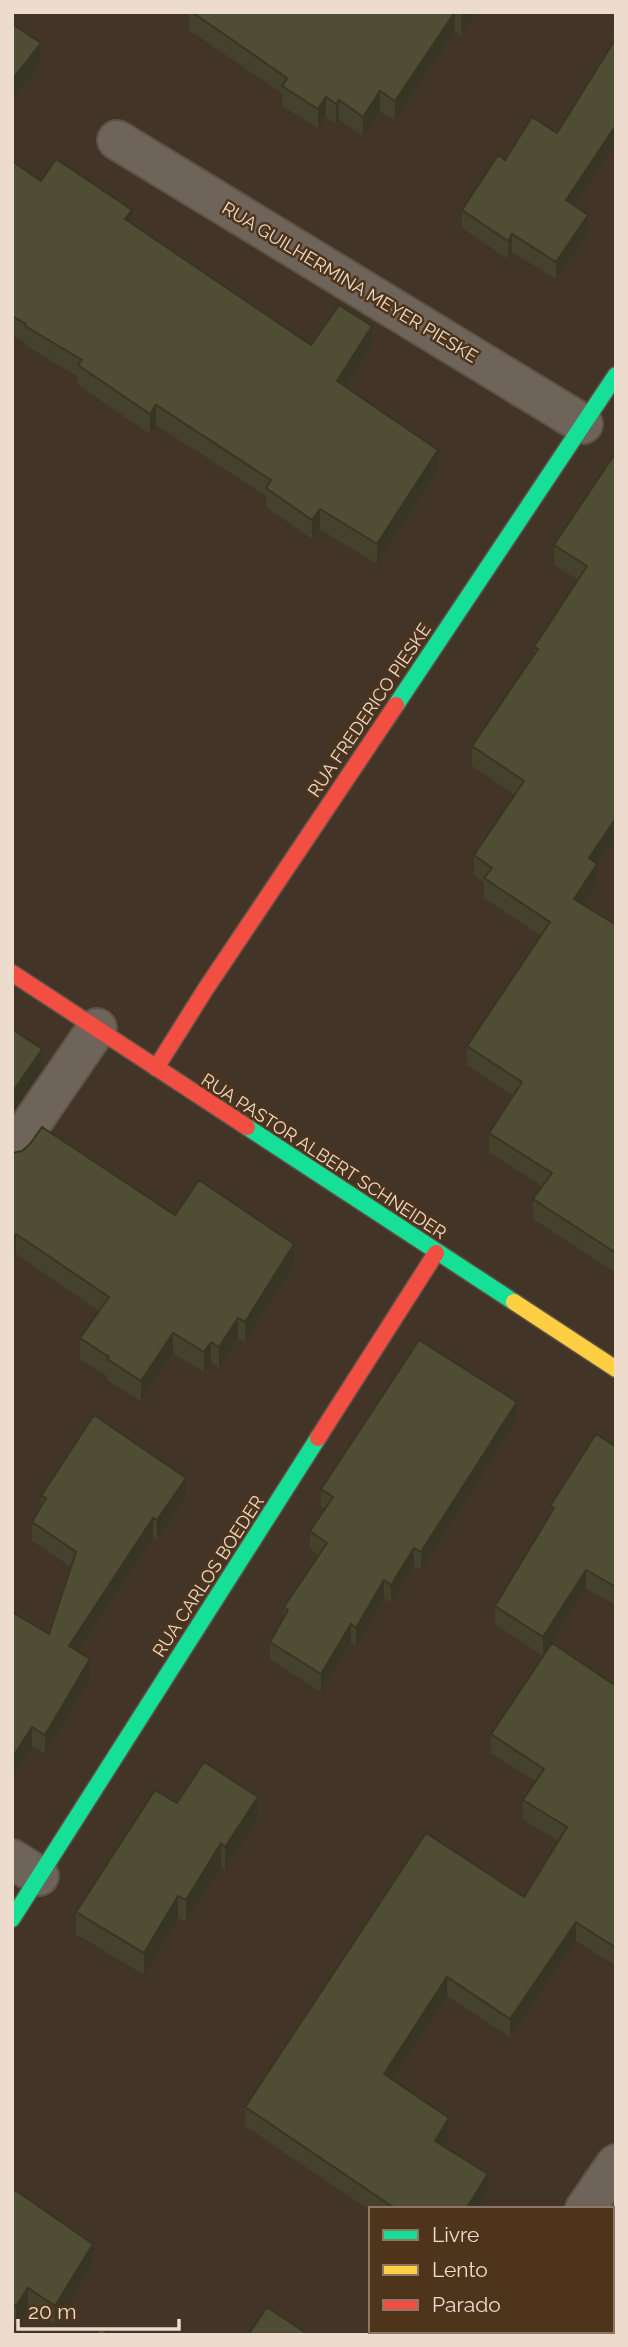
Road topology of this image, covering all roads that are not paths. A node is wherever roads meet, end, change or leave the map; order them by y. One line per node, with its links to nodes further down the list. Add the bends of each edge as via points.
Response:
1 (117, 140): 3 (street, RUA GUILHERMINA MEYER PIESKE)
2 (616, 375): 3 (street, RUA FREDERICO PIESKE)
3 (583, 424): 6 (street, RUA FREDERICO PIESKE)
4 (12, 973): 5 (street, RUA PASTOR ALBERT SCHNEIDER)
5 (97, 1028): 6 (street, RUA PASTOR ALBERT SCHNEIDER); 7 (street)
6 (156, 1068): 8 (street, RUA PASTOR ALBERT SCHNEIDER)
7 (12, 1152)
8 (436, 1253): 9 (street, RUA PASTOR ALBERT SCHNEIDER); 10 (street, RUA CARLOS BOEDER)
9 (616, 1369)
10 (26, 1867): 11 (street, RUA CARLOS BOEDER)
11 (12, 1919)
12 (616, 2164): 13 (street)
13 (586, 2207)

